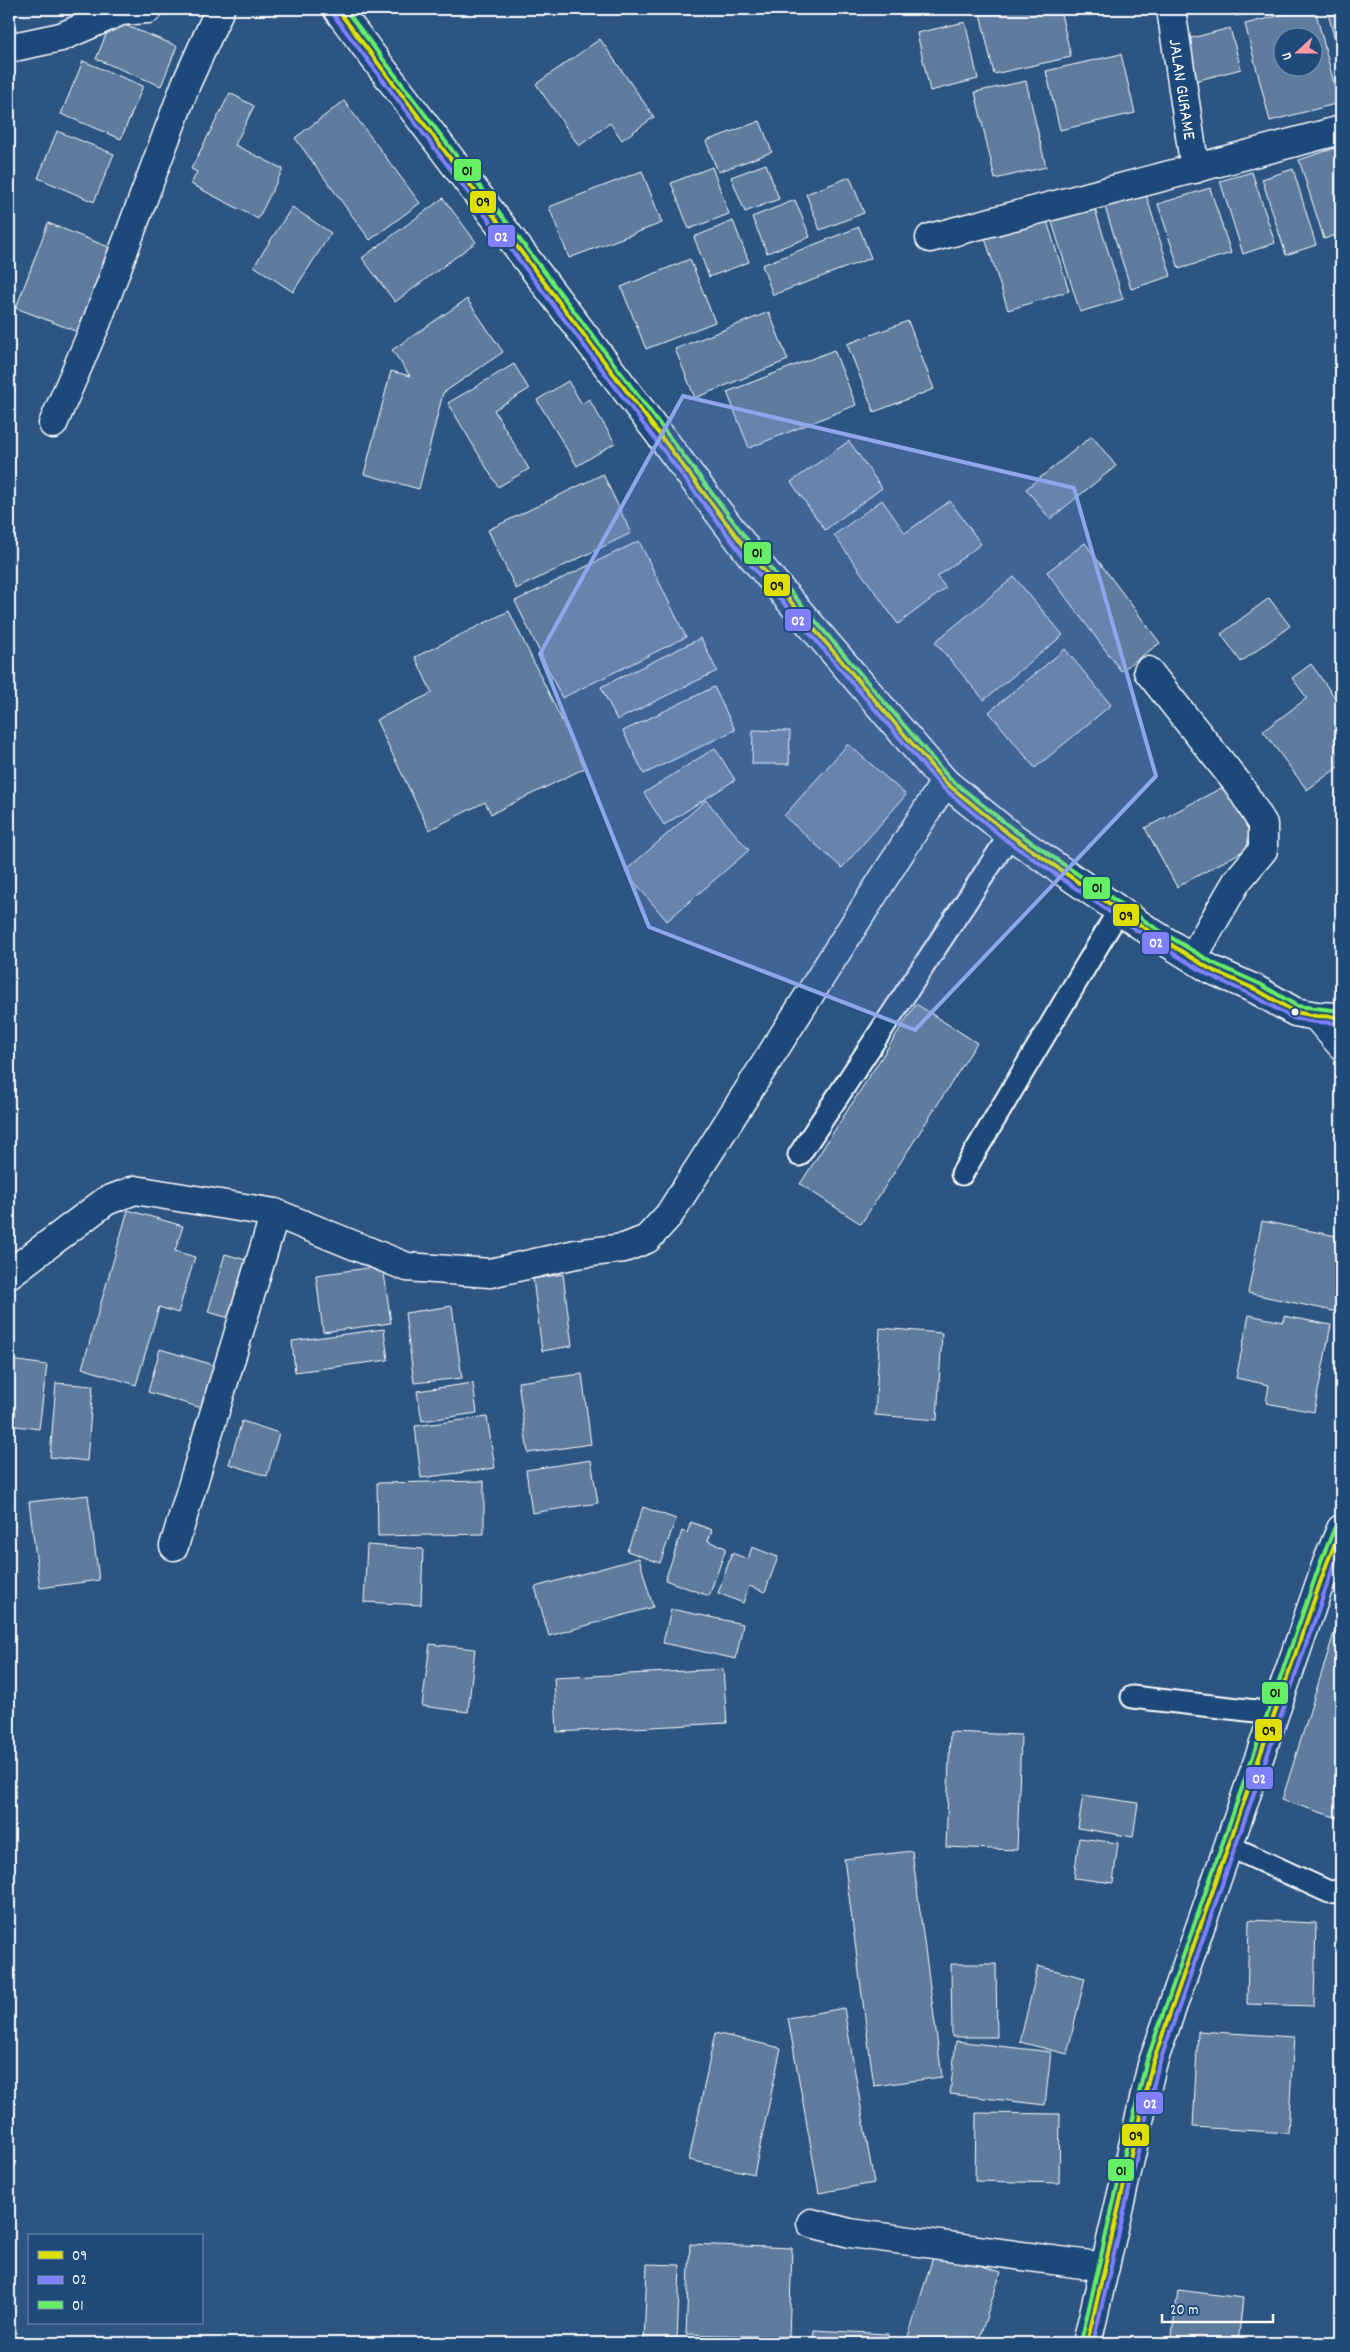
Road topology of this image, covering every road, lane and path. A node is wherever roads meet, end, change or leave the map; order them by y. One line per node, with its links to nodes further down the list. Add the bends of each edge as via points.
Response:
1 (148, 9): 5 (main road, via 121,11 61,37)
2 (220, 9): 9 (main road, via 186,84 96,324)
3 (337, 9): 11 (main road, via 750,554)
4 (1171, 9): 7 (main road, JALAN GURAME)
5 (9, 48)
6 (1341, 130): 7 (main road)
7 (1195, 169): 8 (main road)
8 (930, 238)
9 (53, 424)
10 (1148, 671): 14 (main road, via 1238,784 1263,824 1263,850 1237,881)
11 (945, 782): 12 (main road); 19 (main road, via 669,1214 647,1240 624,1248 576,1254 490,1273 407,1267)
12 (1010, 835): 13 (main road); 17 (lane)
13 (1119, 910): 14 (main road); 18 (lane)
14 (1193, 957): 15 (main road, via 1295,1012)
15 (1328, 1017): 16 (main road)
16 (1341, 1045)
17 (799, 1155)
18 (962, 1174)
19 (275, 1213): 20 (main road, via 135,1190 106,1201); 22 (main road)
20 (10, 1270)
21 (1341, 1529): 24 (main road)
22 (174, 1546)
23 (1132, 1697): 24 (lane)
24 (1274, 1713): 25 (main road)
25 (1227, 1845): 26 (lane, via 1329,1892); 28 (main road, via 1152,2065)
26 (1341, 1891)
27 (811, 2223): 28 (main road, via 850,2233)
28 (1104, 2267): 29 (main road)
29 (1087, 2343)

